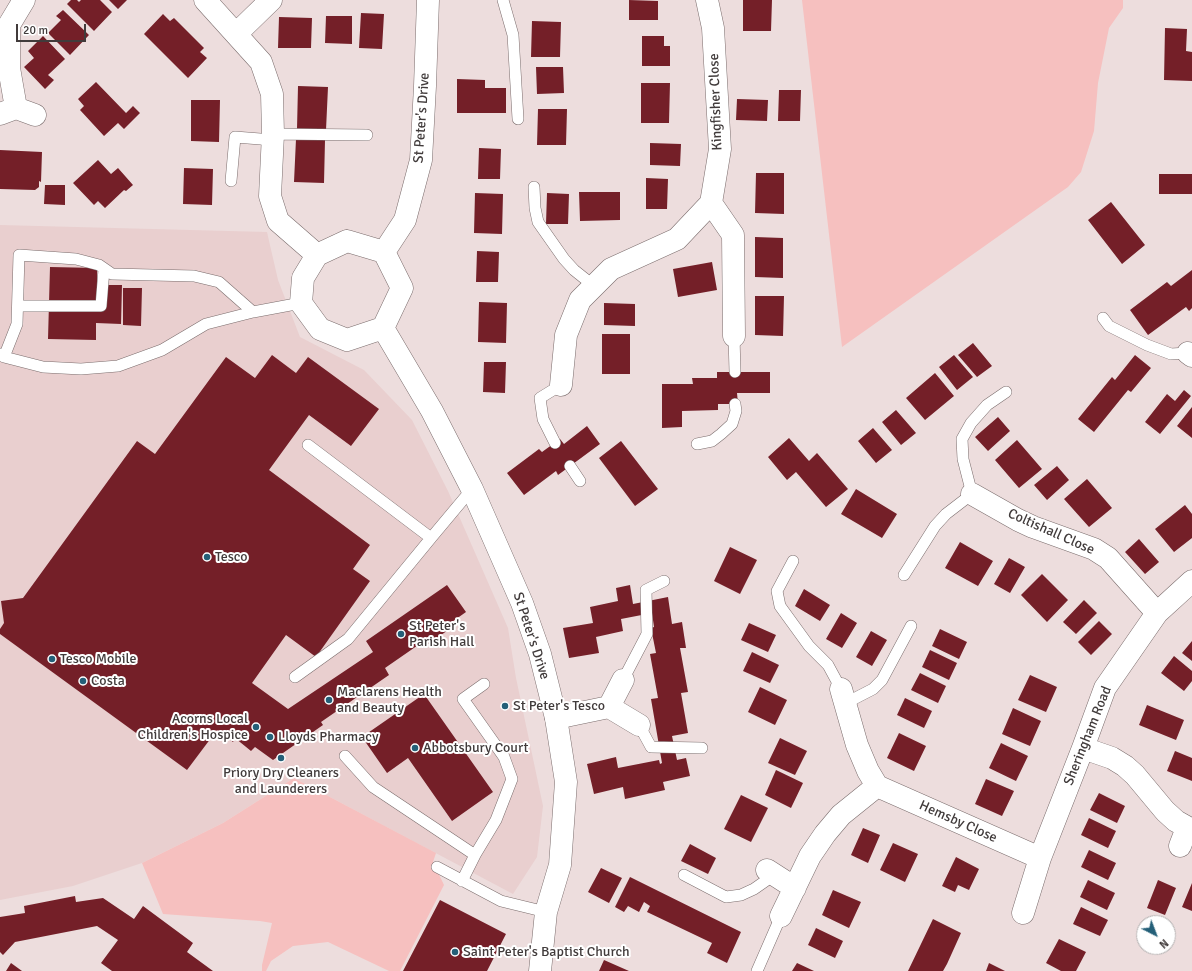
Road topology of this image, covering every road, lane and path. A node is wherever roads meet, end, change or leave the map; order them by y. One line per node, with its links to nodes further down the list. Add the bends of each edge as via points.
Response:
1 (205, 0): 7 (street)
2 (271, 0): 7 (street)
3 (428, 0): 15 (street, St Peter's Drive, via 421,160 405,220)
4 (502, 0): 9 (lane, via 513,35)
5 (707, 0): 14 (street, Kingfisher Close, via 713,28 720,149)
6 (22, 1): 8 (street, via 9,25 9,68)
7 (236, 34): 11 (street, via 261,62 272,94)
8 (17, 112)
9 (518, 119)
10 (367, 135): 11 (lane)
11 (273, 137): 12 (lane, via 235,137); 16 (street, via 270,196 278,221)
12 (231, 181)
13 (534, 187): 18 (lane, via 538,222 564,259)
14 (711, 203): 18 (street, via 677,239 611,269); 24 (street, via 733,235)
15 (384, 252): 16 (street, via 348,241); 23 (street, via 402,288)
16 (317, 255): 19 (street, via 303,278)
17 (104, 269): 20 (lane, via 101,306); 20 (lane, via 76,259 19,255); 21 (lane, via 112,274 194,276 219,282)
18 (594, 286): 28 (street, via 580,300 566,335)
19 (301, 303): 21 (lane); 23 (street, via 320,329 347,340)
20 (18, 306): 26 (lane, via 17,324)
21 (253, 312): 26 (lane, via 206,324 162,350 118,366 80,369 43,367)
22 (1103, 318): 25 (lane, via 1109,326 1147,345 1171,354)
23 (383, 328): 36 (street, St Peter's Drive, via 432,411)
24 (734, 336): 27 (lane)
25 (1190, 354)
26 (2, 356)
27 (735, 372)
28 (561, 385): 31 (lane, via 540,398 543,419)
29 (1006, 392): 37 (lane, via 987,405 962,439 963,459)
30 (735, 404): 32 (lane, via 736,411 732,424 712,440)
31 (554, 443)
32 (697, 444)
33 (308, 445): 38 (lane)
34 (570, 466): 35 (lane)
35 (580, 481)
36 (472, 489): 38 (lane); 50 (street, St Peter's Drive, via 522,603 540,654)
37 (972, 494): 40 (lane, via 935,526); 43 (street, Coltishall Close, via 1028,524 1094,549 1108,558)
38 (431, 538): 45 (lane, via 348,639)
39 (793, 561): 48 (lane, via 777,591 780,606 809,646 828,665)
40 (904, 575)
41 (664, 581): 46 (lane, via 646,590 647,634)
42 (1192, 581): 43 (street, Sheringham Road)
43 (1157, 613): 53 (street, Sheringham Road, via 1105,688)
44 (911, 626): 48 (lane, via 882,680 874,689)
45 (295, 677)
46 (623, 680): 49 (street)
47 (484, 684): 57 (lane, via 463,699 504,757 512,779 496,820)
48 (842, 697): 55 (street, via 857,745)
49 (609, 707): 50 (street); 51 (street)
50 (556, 718): 64 (street, St Peter's Drive, via 566,782 560,865)
51 (639, 725): 52 (lane, via 651,747)
52 (702, 748)
53 (1083, 748): 56 (street, via 1112,758 1125,766 1176,820); 58 (street, Sheringham Road)
54 (345, 756): 57 (lane, via 373,786)
55 (877, 786): 58 (street, Hemsby Close); 63 (street, via 842,815 825,834 810,856)
56 (1186, 835)
57 (475, 855): 62 (lane)
58 (1040, 858): 65 (street, Sheringham Road)
59 (436, 867): 62 (lane)
60 (770, 872): 61 (lane, via 754,889 741,895 726,897); 63 (street)
61 (684, 875)
62 (462, 881): 64 (lane, via 501,901)
63 (795, 888): 66 (street)
64 (546, 912): 67 (street, St Peter's Drive)
65 (1023, 913)
66 (781, 916): 68 (lane)
67 (540, 971)
68 (757, 971)

